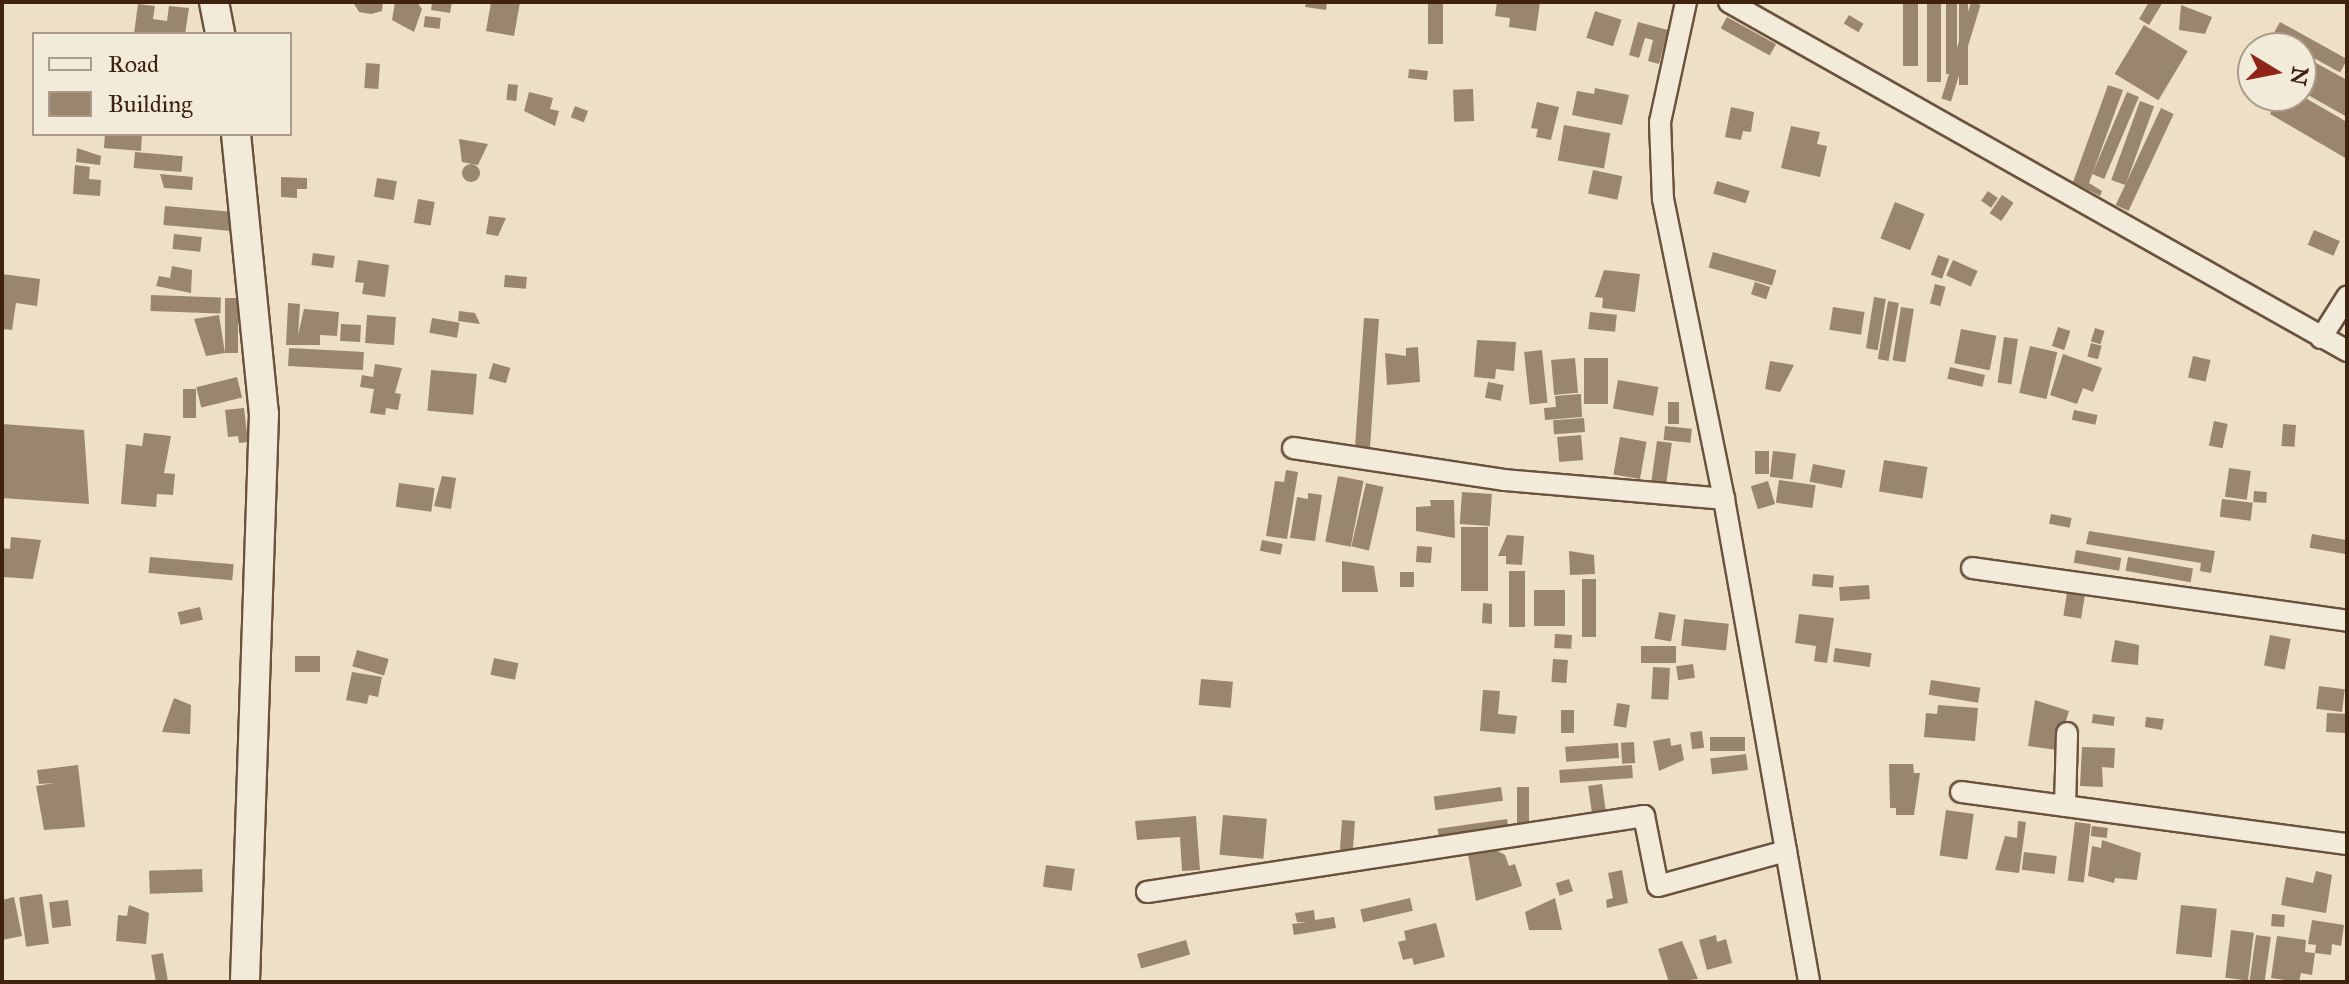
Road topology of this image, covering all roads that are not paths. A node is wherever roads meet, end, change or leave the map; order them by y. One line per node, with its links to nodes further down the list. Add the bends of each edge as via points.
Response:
1 (214, 2): 4 (street)
2 (1686, 2): 10 (street, via 1660,122 1663,199)
3 (1729, 2): 7 (street)
4 (220, 32)
5 (236, 136): 19 (street, via 264,414)
6 (2347, 297): 7 (street)
7 (2321, 338): 8 (street)
8 (2347, 351)
9 (1293, 448): 10 (street, via 1504,480)
10 (1724, 499): 17 (street)
11 (1972, 568): 12 (street)
12 (2347, 621)
13 (2067, 733): 15 (street)
14 (1961, 792): 15 (street)
15 (2065, 806): 16 (street)
16 (2347, 844)
17 (1786, 851): 18 (street, via 1658,886 1644,816 1443,848 1434,843); 20 (street)
18 (1147, 892)
19 (245, 982)
20 (1809, 982)

